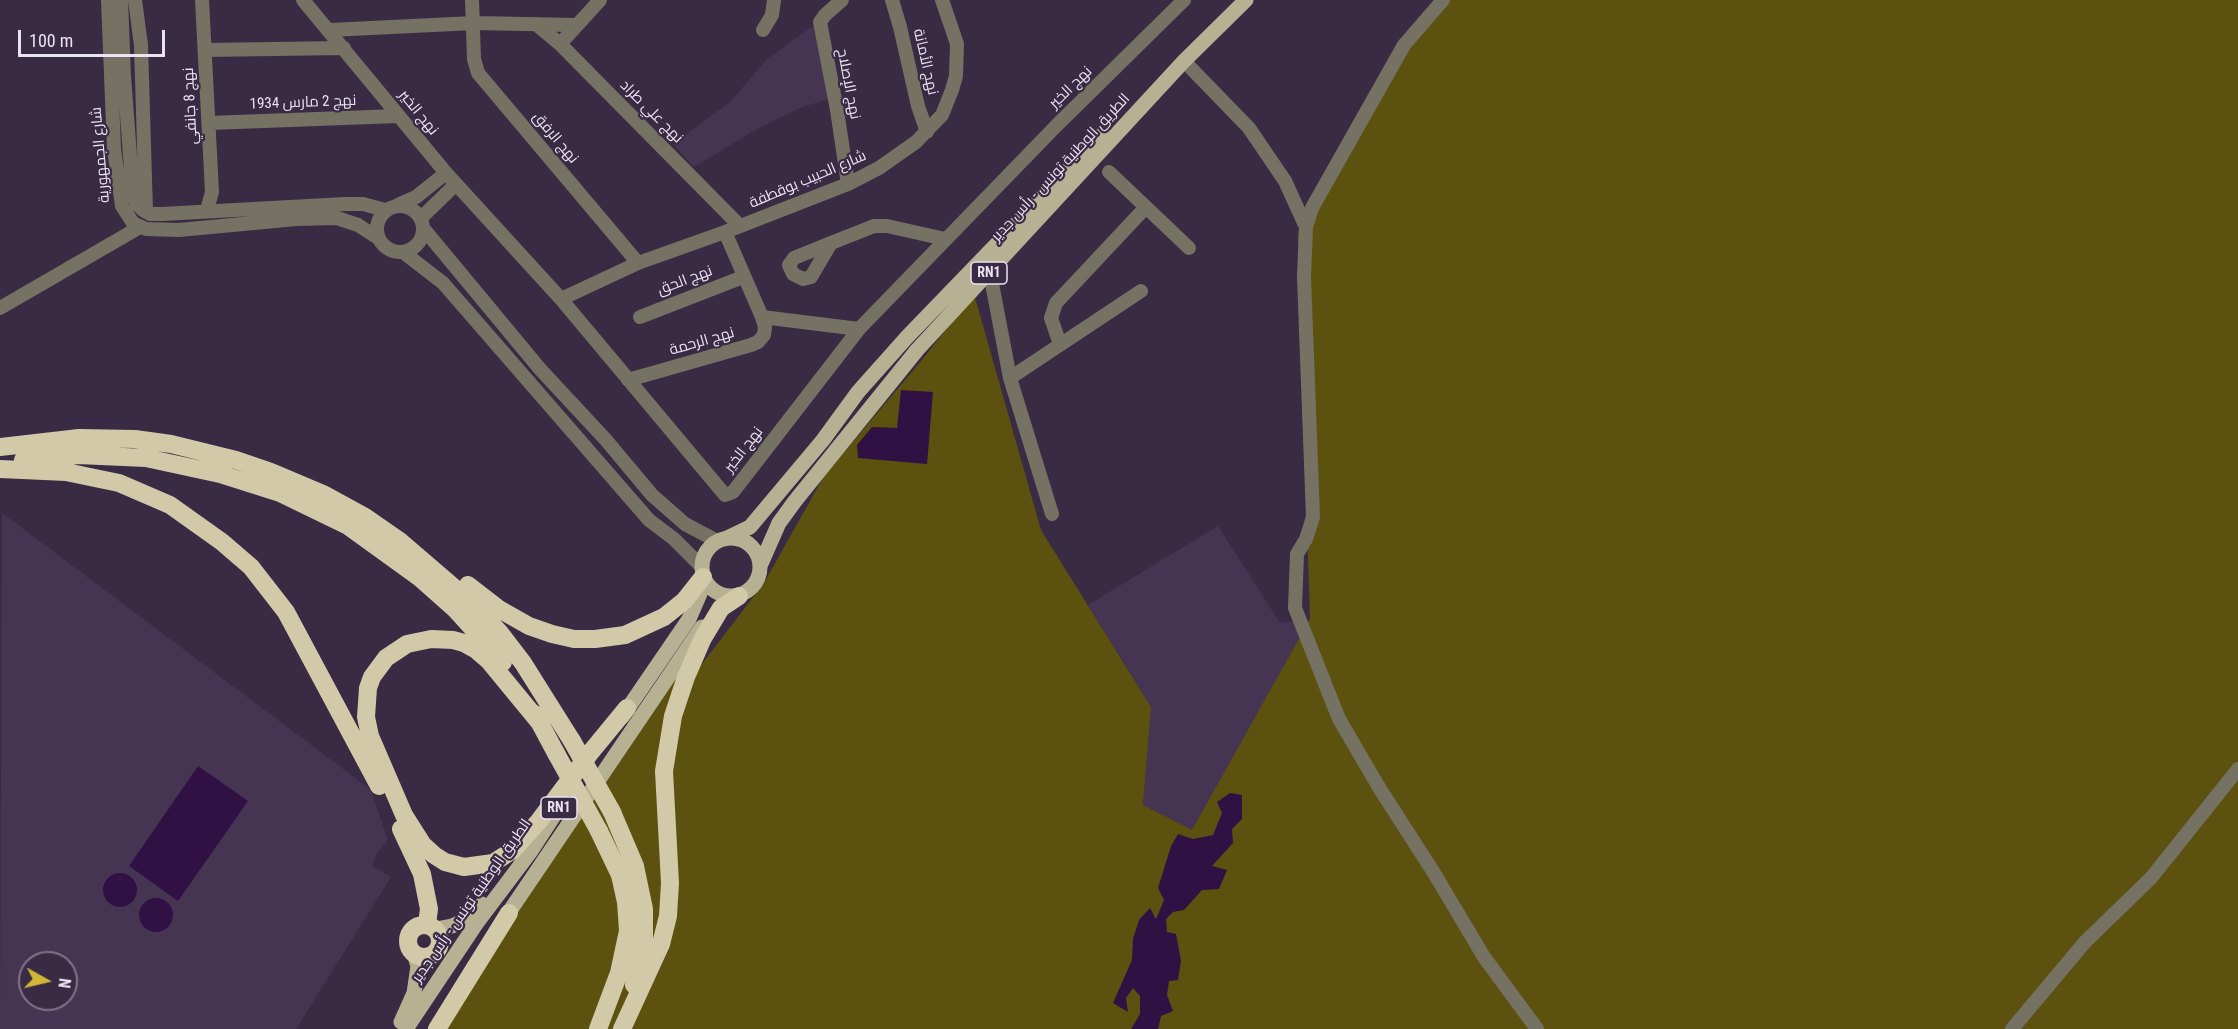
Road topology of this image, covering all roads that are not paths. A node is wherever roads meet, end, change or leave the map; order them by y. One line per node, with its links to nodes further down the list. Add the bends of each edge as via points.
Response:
1 (108, 0): 38 (street, شارع الجمهورية, via 114,149 122,206 128,218)
2 (121, 0): 35 (street, via 134,195)
3 (135, 0): 35 (street, via 141,45)
4 (202, 0): 23 (street, نهج 8 جانفي)
5 (303, 0): 19 (street, نهج الخير)
6 (472, 0): 16 (street, نهج الرفق)
7 (600, 0): 18 (street)
8 (774, 0): 20 (street, via 772,15)
9 (842, 0): 31 (street, نهج الإصلاح, via 820,22)
10 (892, 0): 27 (street, نهج الأمانة)
11 (942, 0): 27 (street, شارع الحبيب بوقطفة, via 957,44 956,76 942,115)
12 (1184, 0): 42 (street, نهج الخير)
13 (1232, 0): 62 (main road, الطريق الوطنية تونس - رأس جدير / RN1, via 907,337 750,527)
14 (1245, 0): 24 (main road, الطريق الوطنية تونس - رأس جدير / RN1)
15 (1443, 0): 39 (street, via 1404,45 1312,208)
16 (474, 23): 17 (street); 19 (street); 46 (street, نهج الرفق, via 478,73)
17 (536, 24): 18 (street); 21 (street, نهج علي طراد)
18 (577, 25): 21 (street)
19 (330, 30): 22 (street, نهج الخير)
20 (763, 30)
21 (560, 44): 37 (street, نهج علي طراد)
22 (344, 48): 23 (street); 25 (street, نهج الخير)
23 (205, 50): 26 (street, نهج 8 جانفي)
24 (1184, 61): 39 (street, via 1249,128 1285,181); 47 (main road, الطريق الوطنية تونس - رأس جدير / RN1)
25 (398, 116): 26 (street, نهج 2 مارس 1934); 29 (street, نهج الخير)
26 (209, 123): 34 (street, نهج 8 جانفي, via 212,192)
27 (927, 132): 31 (street, شارع الحبيب بوقطفة, via 894,158)
28 (1109, 172): 32 (street)
29 (446, 173): 30 (street, نهج الخير); 33 (street, via 416,197)
30 (456, 184): 36 (street); 50 (street, نهج الخير)
31 (848, 184): 37 (street, شارع الحبيب بوقطفة)
32 (1146, 207): 44 (street); 55 (street, via 1056,303 1051,318)
33 (392, 208): 34 (street, via 345,204); 36 (street, via 412,208); 41 (street, via 376,226)
34 (207, 210): 35 (street)
35 (146, 212)
36 (422, 223): 45 (street, via 418,244); 62 (street, via 540,369 652,495 685,524)
37 (740, 226): 40 (street, شارع الحبيب بوقطفة)
38 (140, 227): 41 (street, via 179,230 319,218 347,220); 51 (street)
39 (1306, 227): 82 (street, via 1304,277 1313,517 1297,554 1295,608 1345,729 1484,957)
40 (725, 232): 46 (street, شارع الحبيب بوقطفة); 48 (street)
41 (378, 238): 45 (street, via 391,251)
42 (945, 238): 43 (street, via 879,226); 54 (street, نهج الخير)
43 (831, 243)
44 (1190, 248)
45 (403, 252): 65 (street, via 443,283 649,520 674,539)
46 (638, 263): 50 (street, شارع الحبيب بوقطفة)
47 (990, 273): 56 (street); 64 (main road, الطريق الوطنية تونس - رأس جدير / RN1, via 917,351 808,484 779,523)
48 (743, 277): 52 (street, نهج الحق); 53 (street)
49 (1141, 291): 55 (street)
50 (561, 298): 57 (street, نهج الخير)
51 (0, 308)
52 (640, 317)
53 (762, 317): 54 (street); 57 (street, نهج الرحمة, via 764,335 758,342)
54 (859, 329): 57 (street, نهج الخير, via 728,495 718,489)
55 (1060, 344): 56 (street)
56 (1010, 378): 61 (street)
57 (628, 380)
58 (0, 447): 63 (highway, via 99,438 186,447 236,460 306,486)
59 (0, 463): 68 (highway, via 78,455 146,458 241,480 311,507 368,539 456,609 503,662)
60 (0, 469): 73 (highway, via 66,472 136,489 206,529 251,567 278,601 308,651 410,848 422,874)
61 (1052, 514)
62 (722, 540): 64 (main road, via 734,538 747,543); 65 (main road, RN1, via 708,549)
63 (401, 542): 65 (highway, via 519,621 574,639 616,636 646,627 679,606); 81 (highway, bridge, via 458,589 500,633 538,684 612,812 635,866 645,925 638,970)
64 (760, 566): 66 (main road, RN1, via 754,585)
65 (703, 576): 66 (main road, via 715,592); 67 (main road, الطريق الوطنية تونس - رأس جدير / RN1, via 690,619)
66 (733, 596): 72 (main road, RN1, via 716,606); 81 (highway, via 703,638 672,716 664,771 668,916 651,968)
67 (627, 708): 68 (highway, via 513,850 493,863 464,867 434,855 404,815 369,736 368,688 386,658 407,644 453,640 475,649 489,661); 71 (main road, الطريق الوطنية تونس - رأس جدير / RN1)
68 (540, 723): 70 (highway, bridge)
69 (2238, 769): 83 (street, via 2151,878 2085,942)
70 (599, 831): 79 (highway, via 617,900 620,932 613,968); 80 (highway, via 620,875 628,932 619,973)
71 (499, 892): 73 (main road, via 463,921); 76 (main road, الطريق الوطنية تونس - رأس جدير / RN1)
72 (508, 913): 77 (main road, RN1); 78 (highway)
73 (431, 927): 74 (highway, via 417,926 410,934 408,944); 74 (highway, via 441,940 436,952 426,957)
74 (414, 953): 75 (main road, via 418,966 414,993)
75 (397, 1029)
76 (406, 1029)
77 (428, 1029)
78 (436, 1029)
79 (590, 1029)
80 (598, 1029)
81 (620, 1029)
82 (1537, 1029)
83 (2012, 1029)

